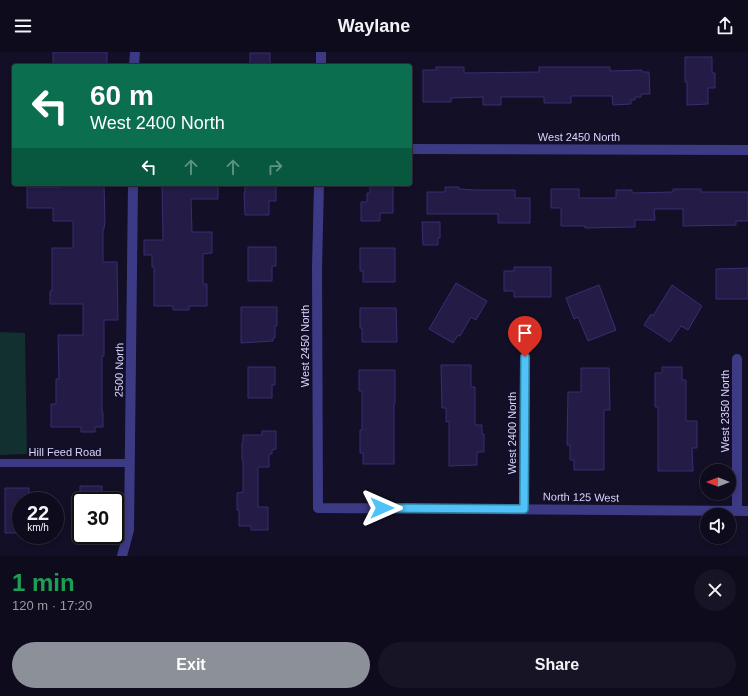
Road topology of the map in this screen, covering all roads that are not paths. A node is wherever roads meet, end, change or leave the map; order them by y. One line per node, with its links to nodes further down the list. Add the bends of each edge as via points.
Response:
1 (135, 52): 3 (street)
2 (321, 52): 4 (street)
3 (134, 64)
4 (320, 64)
5 (412, 149): 6 (street, West 2450 North)
6 (748, 150)
7 (133, 186): 12 (street, 2500 North)
8 (319, 186): 13 (street, West 2450 North)
9 (525, 357): 14 (street, West 2400 North)
10 (737, 359): 15 (street, West 2350 North)
11 (0, 463): 12 (lane, Hill Feed Road)
12 (130, 463): 17 (street, 2500 North, via 129,530)
13 (318, 508): 14 (street, North 125 West)
14 (524, 509): 15 (street, North 125 West)
15 (737, 511): 16 (street, North 125 West)
16 (748, 511)
17 (122, 556)

